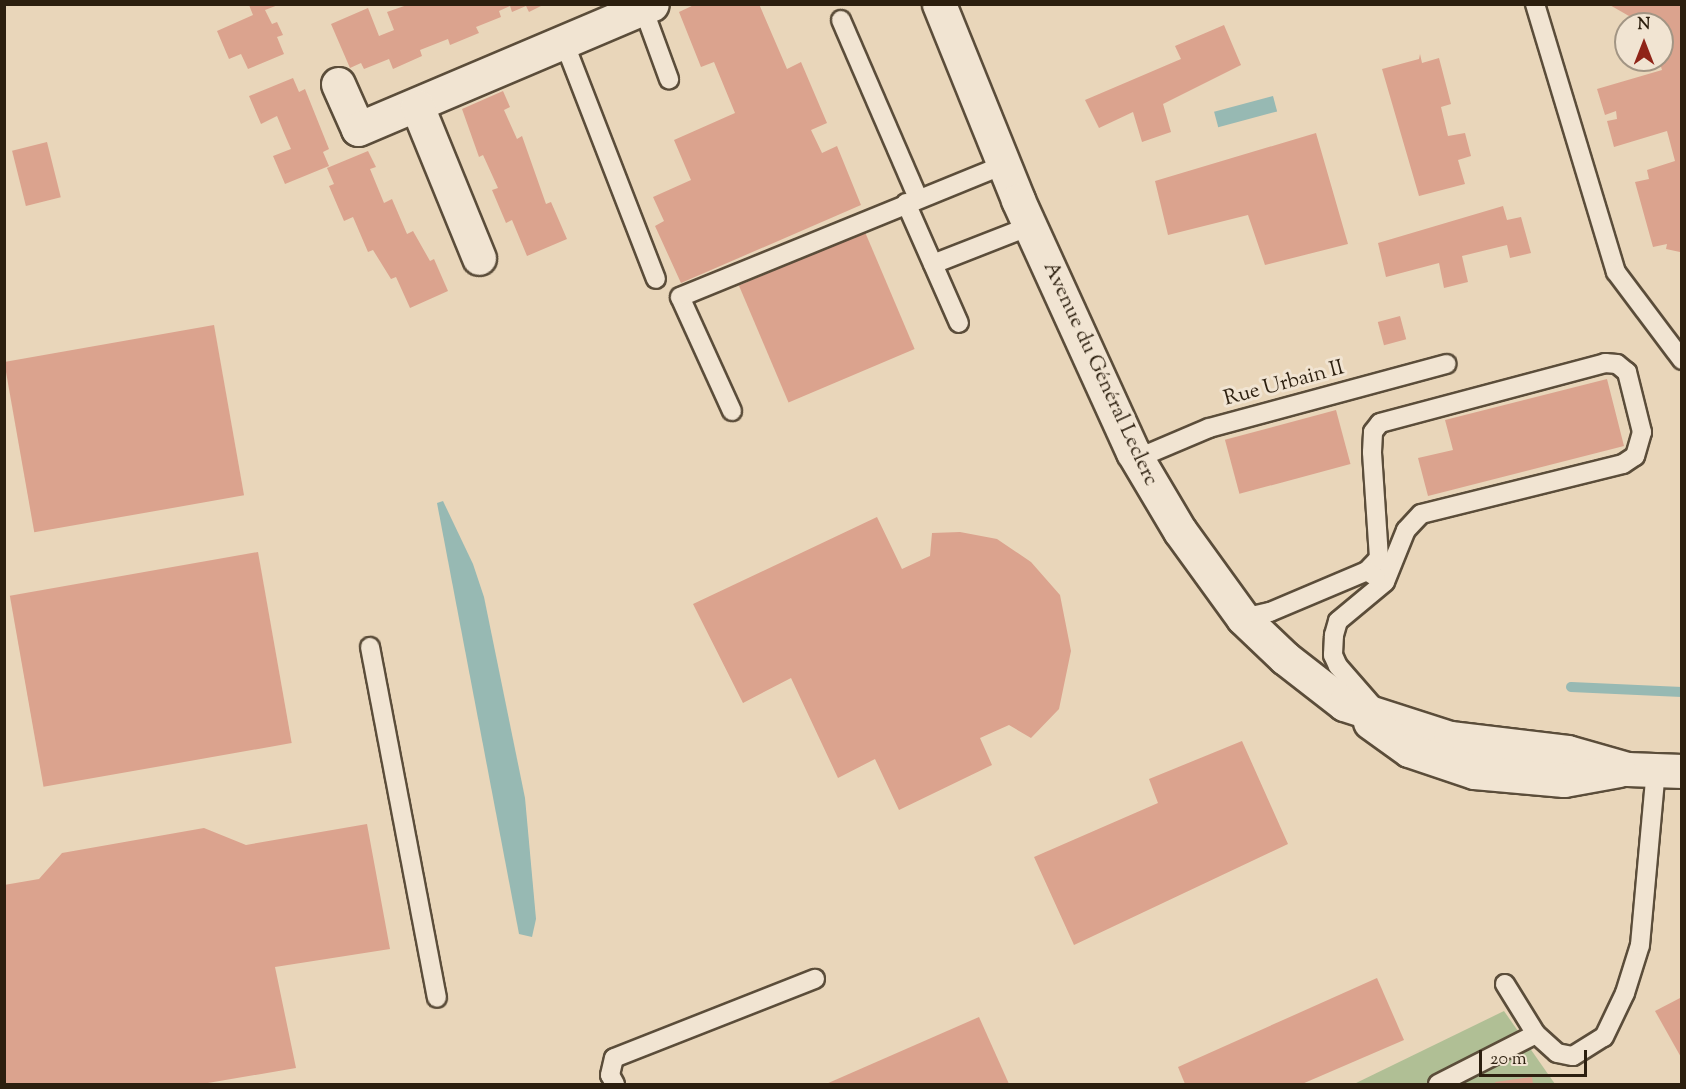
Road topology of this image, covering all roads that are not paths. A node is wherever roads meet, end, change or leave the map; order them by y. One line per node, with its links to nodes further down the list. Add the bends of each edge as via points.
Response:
1 (939, 4): 9 (street, Avenue du Général Leclerc)
2 (1535, 4): 16 (lane, via 1616,272)
3 (647, 6): 5 (street); 6 (lane)
4 (841, 20): 10 (lane)
5 (564, 42): 8 (street); 14 (lane)
6 (669, 79)
7 (338, 84): 8 (street, via 358,129)
8 (417, 106): 12 (street)
9 (1003, 165): 10 (lane); 11 (street, Avenue du Général Leclerc)
10 (912, 200): 13 (lane); 18 (lane, via 680,297)
11 (1030, 226): 13 (lane); 19 (street, Avenue du Général Leclerc)
12 (479, 258)
13 (933, 264): 15 (lane)
14 (656, 279)
15 (959, 323)
16 (1682, 360)
17 (1447, 364): 19 (lane, Rue Urbain II, via 1209,428)
18 (732, 411)
19 (1136, 459): 22 (street, Avenue du Général Leclerc, via 1180,531)
20 (1367, 571): 21 (lane); 21 (lane, via 1379,558 1372,452 1373,432 1380,423 1605,363 1617,364 1627,372 1642,432 1635,456 1602,472 1421,514 1406,530); 22 (lane, via 1270,612)
21 (1385, 582): 25 (lane, via 1338,621 1333,647 1338,666 1354,688)
22 (1243, 618): 24 (street, Avenue du Général Leclerc, via 1285,658)
23 (370, 647): 29 (lane)
24 (1344, 704): 25 (street, Avenue du Général Leclerc); 26 (street, via 1409,750 1474,771 1564,780)
25 (1383, 715): 26 (street, Avenue du Général Leclerc, via 1450,738 1567,752)
26 (1655, 770): 30 (lane, via 1640,945 1625,993 1604,1037 1573,1056 1557,1053)
27 (815, 980): 31 (lane, via 614,1058 610,1075)
28 (1505, 984): 30 (lane)
29 (437, 998)
30 (1536, 1034): 32 (lane)
31 (615, 1084)
32 (1438, 1084)

